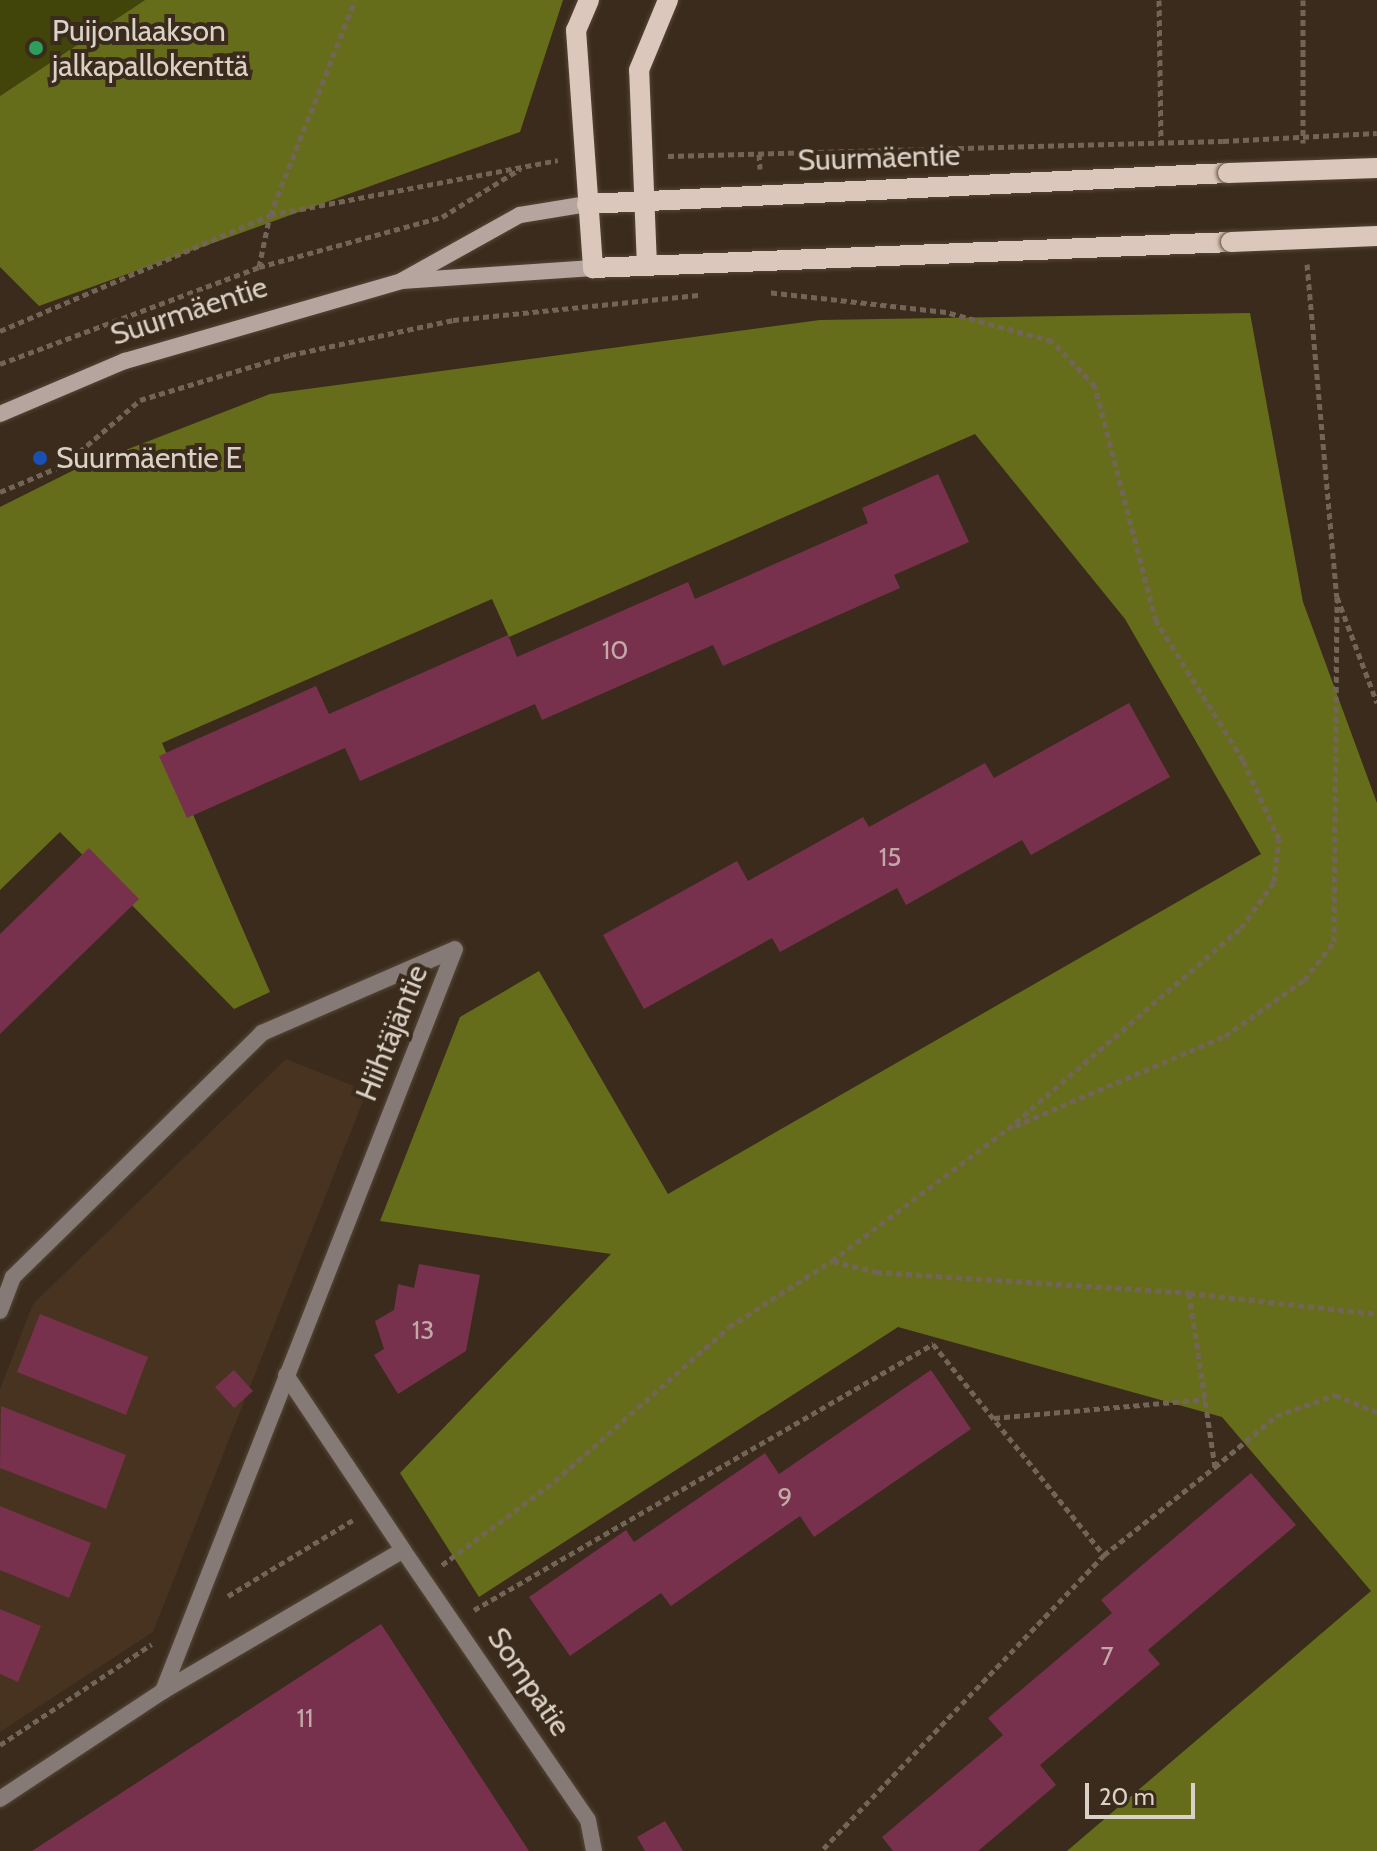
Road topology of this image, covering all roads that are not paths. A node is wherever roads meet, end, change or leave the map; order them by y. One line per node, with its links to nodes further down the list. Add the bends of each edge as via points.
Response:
1 (589, 0): 5 (main road, via 576,30)
2 (668, 0): 4 (main road, via 639,70)
3 (1377, 168): 4 (main road, Suurmäentie, bridge)
4 (646, 198): 5 (main road, Suurmäentie); 7 (main road)
5 (587, 204): 8 (main road); 9 (main road, Suurmäentie, via 520,215)
6 (1377, 236): 7 (main road, Suurmäentie, bridge)
7 (647, 266): 8 (main road, Suurmäentie)
8 (593, 268): 9 (main road, Suurmäentie)
9 (402, 281): 10 (main road, Suurmäentie, via 125,361)
10 (0, 414)
11 (0, 1311): 12 (street, Hiihtäjäntie, via 13,1277 262,1033 455,949)
12 (286, 1375): 13 (street, Sompatie); 14 (street, Hiihtäjäntie)
13 (403, 1550): 14 (street); 16 (street, Sompatie, via 588,1820)
14 (163, 1691): 15 (street)
15 (0, 1799)
16 (594, 1851)

